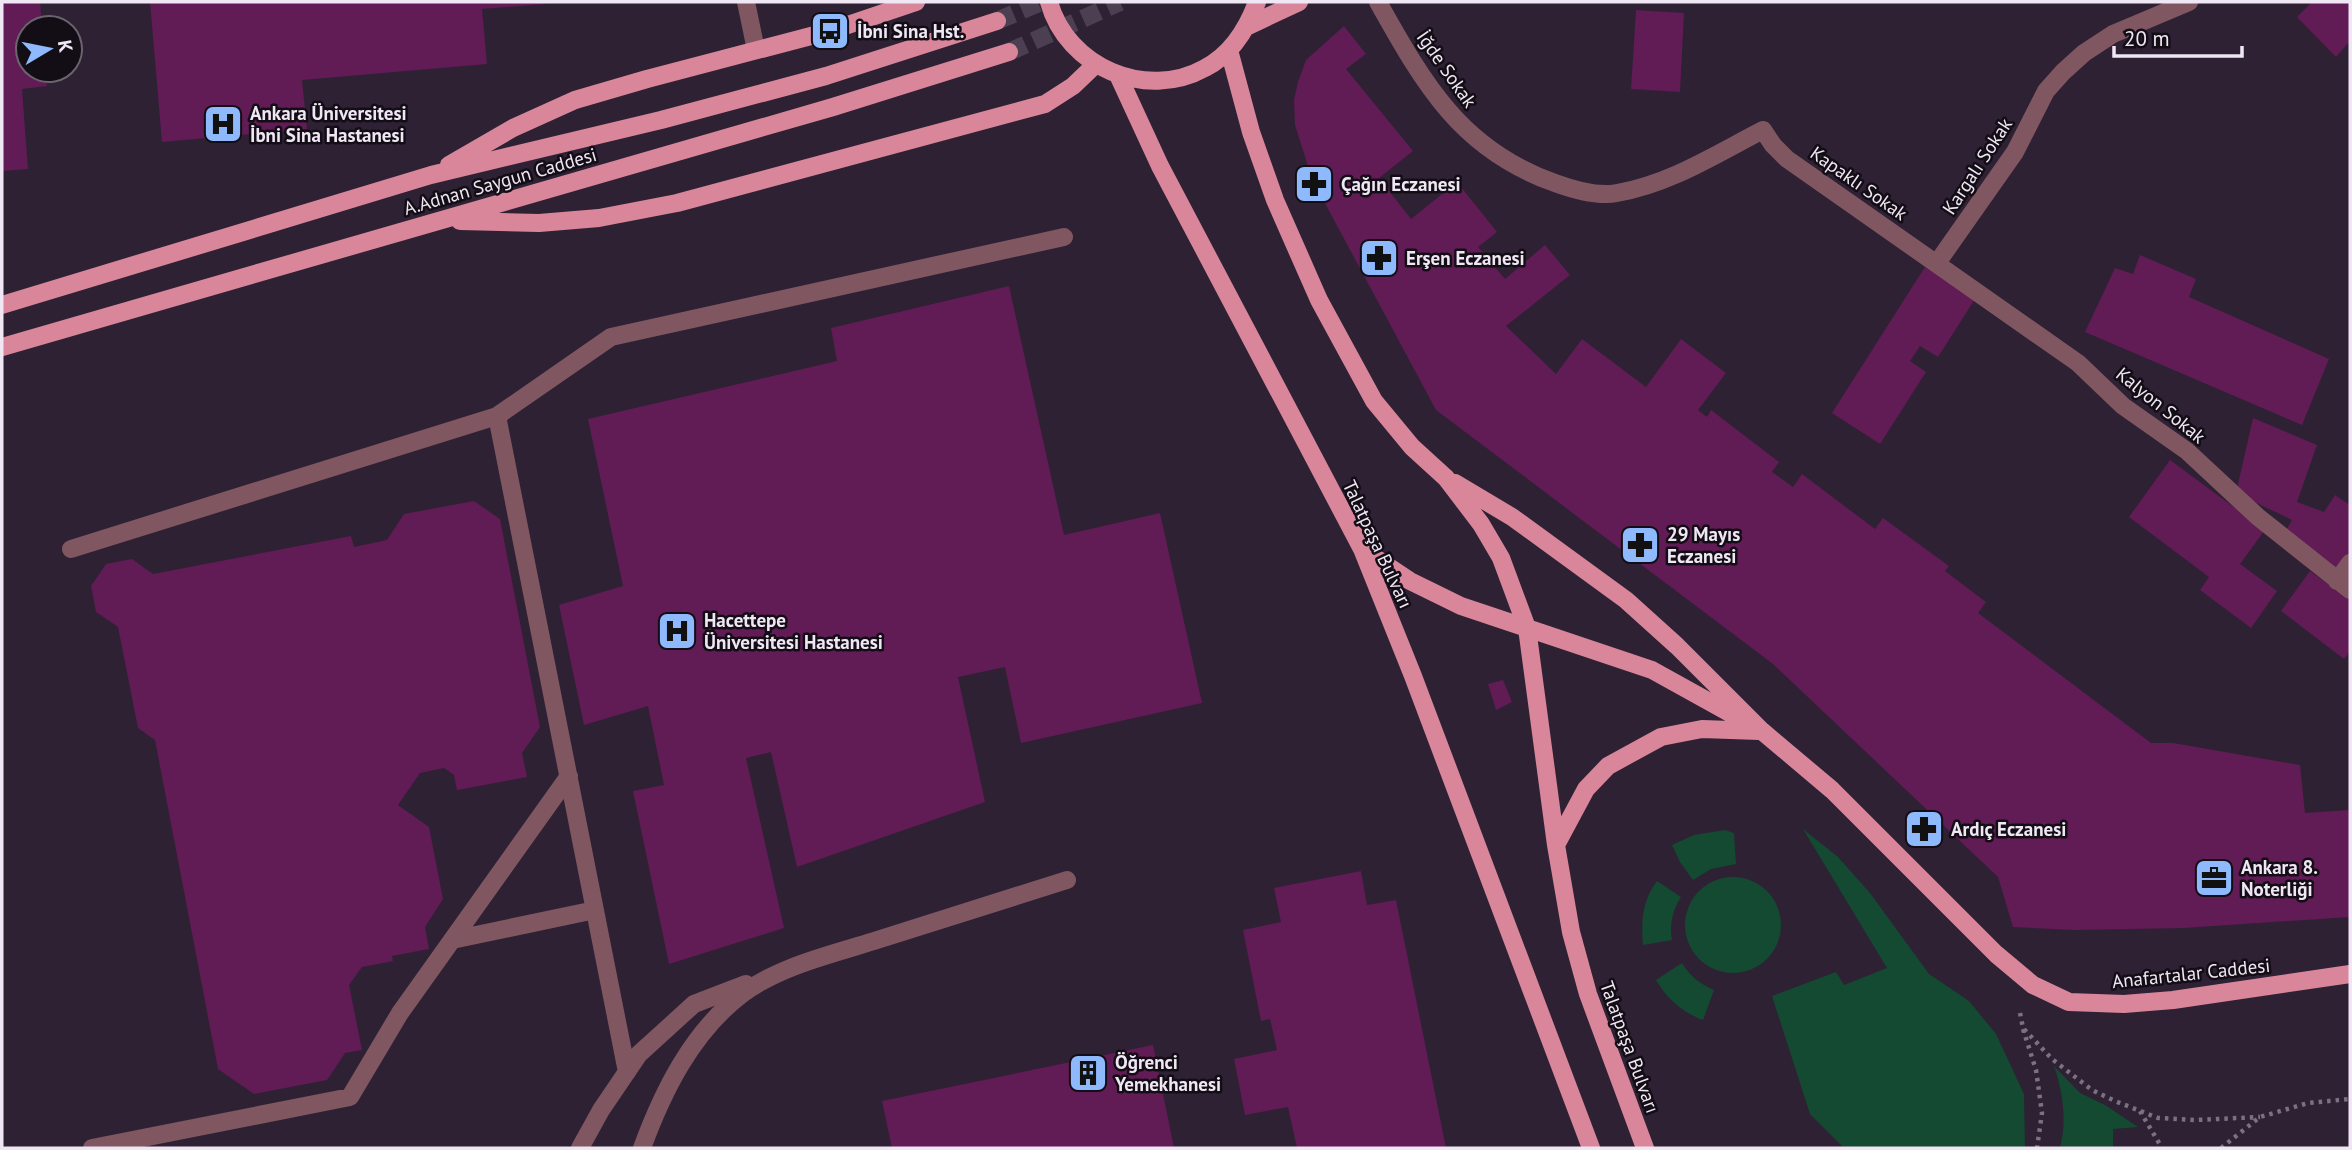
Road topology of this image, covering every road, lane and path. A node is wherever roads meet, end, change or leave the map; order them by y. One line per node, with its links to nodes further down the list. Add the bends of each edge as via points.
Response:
1 (746, 2): 10 (street)
2 (916, 2): 10 (main road)
3 (1049, 2): 13 (main road, via 1076,49)
4 (1257, 2): 9 (main road)
5 (1298, 2): 9 (main road)
6 (1378, 2): 15 (street, İğde Sokak, via 1438,100 1464,129 1518,167 1572,189 1614,194 1643,188)
7 (2189, 2): 19 (street, Kargalı Sokak, via 2113,34 2063,72 2046,91 2015,152)
8 (997, 21): 16 (main road, A.Adnan Saygun Caddesi, via 826,76)
9 (1248, 26): 11 (main road)
10 (756, 50): 16 (main road, via 575,100 513,128)
11 (1229, 50): 14 (main road, via 1205,68 1177,79 1147,81); 23 (main road, Talatpaşa Bulvarı, via 1275,200 1319,300 1374,401 1412,447)
12 (1009, 51): 17 (main road, A.Adnan Saygun Caddesi)
13 (1096, 64): 14 (main road); 17 (main road, via 1045,104 677,203 599,218 540,223)
14 (1118, 75): 25 (main road, Talatpaşa Bulvarı, via 1160,166)
15 (1763, 130): 19 (street, Kapaklı Sokak, via 1787,159)
16 (430, 175): 20 (main road, A.Adnan Saygun Caddesi)
17 (442, 220): 21 (main road, A.Adnan Saygun Caddesi)
18 (1064, 237): 22 (street, via 611,337)
19 (1937, 263): 27 (street, Kalyon Sokak, via 2078,363 2123,406 2187,451)
20 (2, 305)
21 (2, 346)
22 (497, 416): 24 (street); 30 (street)
23 (1446, 478): 28 (main road, Talatpaşa Bulvarı, via 1501,558); 29 (main road, via 1512,517 1626,600)
24 (71, 549)
25 (1362, 550): 28 (main road, via 1461,606); 46 (main road, Talatpaşa Bulvarı)
26 (2350, 563): 27 (street)
27 (2343, 586)
28 (1527, 628): 29 (main road, via 1652,670); 31 (main road, Talatpaşa Bulvarı)
29 (1762, 731): 31 (main road, via 1702,729 1661,737 1608,766 1586,789); 35 (main road, Anafartalar Caddesi, via 1832,790)
30 (569, 776): 33 (street); 34 (street)
31 (1556, 845): 47 (main road, Talatpaşa Bulvarı, via 1577,961)
32 (1066, 880): 36 (street)
33 (595, 910): 34 (street); 39 (street)
34 (452, 940): 43 (street, via 400,1013 351,1097)
35 (2010, 965): 37 (main road, Anafartalar Caddesi, via 2033,985 2069,1002 2173,1000); 38 (path)
36 (784, 970): 39 (street, via 694,1004 639,1054); 45 (street, via 763,979 707,1026 667,1086)
37 (2350, 974)
38 (2023, 1028): 41 (path, via 2052,1059 2092,1090); 48 (path, via 2036,1070 2042,1113)
39 (627, 1072): 44 (street)
40 (2350, 1100): 42 (path, via 2308,1103)
41 (2140, 1111): 42 (path, via 2158,1118); 49 (path)
42 (2260, 1116): 50 (path)
43 (92, 1148)
44 (580, 1148)
45 (642, 1148)
46 (1591, 1148)
47 (1645, 1148)
48 (2037, 1148)
49 (2162, 1148)
50 (2221, 1148)

